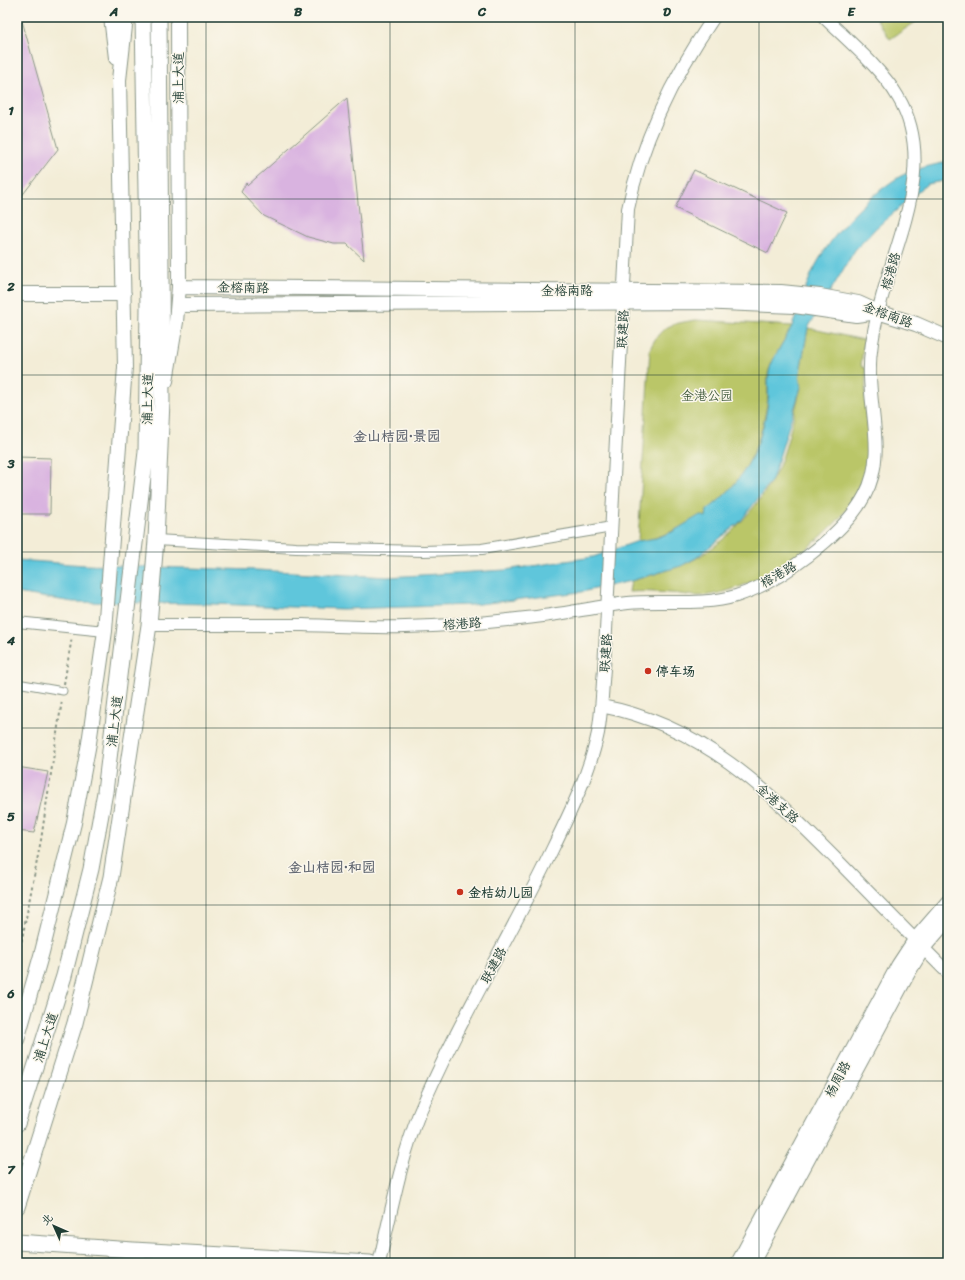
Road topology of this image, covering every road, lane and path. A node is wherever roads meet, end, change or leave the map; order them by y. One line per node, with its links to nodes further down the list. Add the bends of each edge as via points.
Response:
1 (111, 17): 8 (main road)
2 (126, 17): 8 (main road)
3 (143, 17): 33 (main road, 浦上大道, via 148,308 146,452 105,792 89,877 54,1011)
4 (159, 17): 16 (main road, 浦上大道)
5 (178, 17): 9 (main road, 浦上大道)
6 (714, 17): 12 (street, 联建路, via 671,89 643,151 628,209)
7 (824, 17): 14 (street, 榕港路, via 891,87 903,106 912,133 912,194)
8 (119, 80): 11 (main road)
9 (179, 287): 12 (main road, 金榕南路); 13 (main road, 浦上大道)
10 (17, 294): 11 (main road)
11 (124, 294): 23 (main road, via 125,367)
12 (623, 297): 13 (main road); 14 (main road, 金榕南路, via 757,291 801,293 843,299); 17 (street, 联建路)
13 (178, 305): 16 (main road, 浦上大道)
14 (878, 312): 15 (main road, 金榕南路); 19 (street, 榕港路, via 870,374 876,462 867,492 853,512 816,549 788,570 736,596 710,601 666,601)
15 (948, 338)
16 (162, 401): 18 (main road, 浦上大道)
17 (612, 527): 18 (street, via 482,549 424,551 296,548); 19 (street, 联建路)
18 (156, 540): 21 (main road, 浦上大道)
19 (607, 606): 21 (street, 榕港路, via 526,618 405,627); 26 (street, 联建路)
20 (17, 622): 22 (street)
21 (149, 625): 34 (main road, 浦上大道, via 111,877 75,1023)
22 (73, 629): 23 (street); 25 (path)
23 (105, 631): 32 (main road, via 74,824)
24 (17, 683): 25 (street)
25 (63, 691): 30 (path, via 41,840)
26 (601, 706): 29 (street, 金港支路, via 636,713 670,727 699,742 735,767 792,815); 37 (street, 联建路, via 594,748 568,815 452,1044 419,1115 404,1160)
27 (948, 902): 29 (main road, 杨周路)
28 (948, 919): 29 (main road, 杨周路)
29 (919, 944): 31 (street, 金港支路); 38 (main road, 杨周路, via 889,983); 39 (main road, 杨周路, via 902,984)
30 (17, 965)
31 (948, 973)
32 (17, 1040)
33 (17, 1124)
34 (17, 1206)
35 (17, 1242): 36 (main road)
36 (370, 1263)
37 (379, 1263)
38 (738, 1263)
39 (752, 1263)

